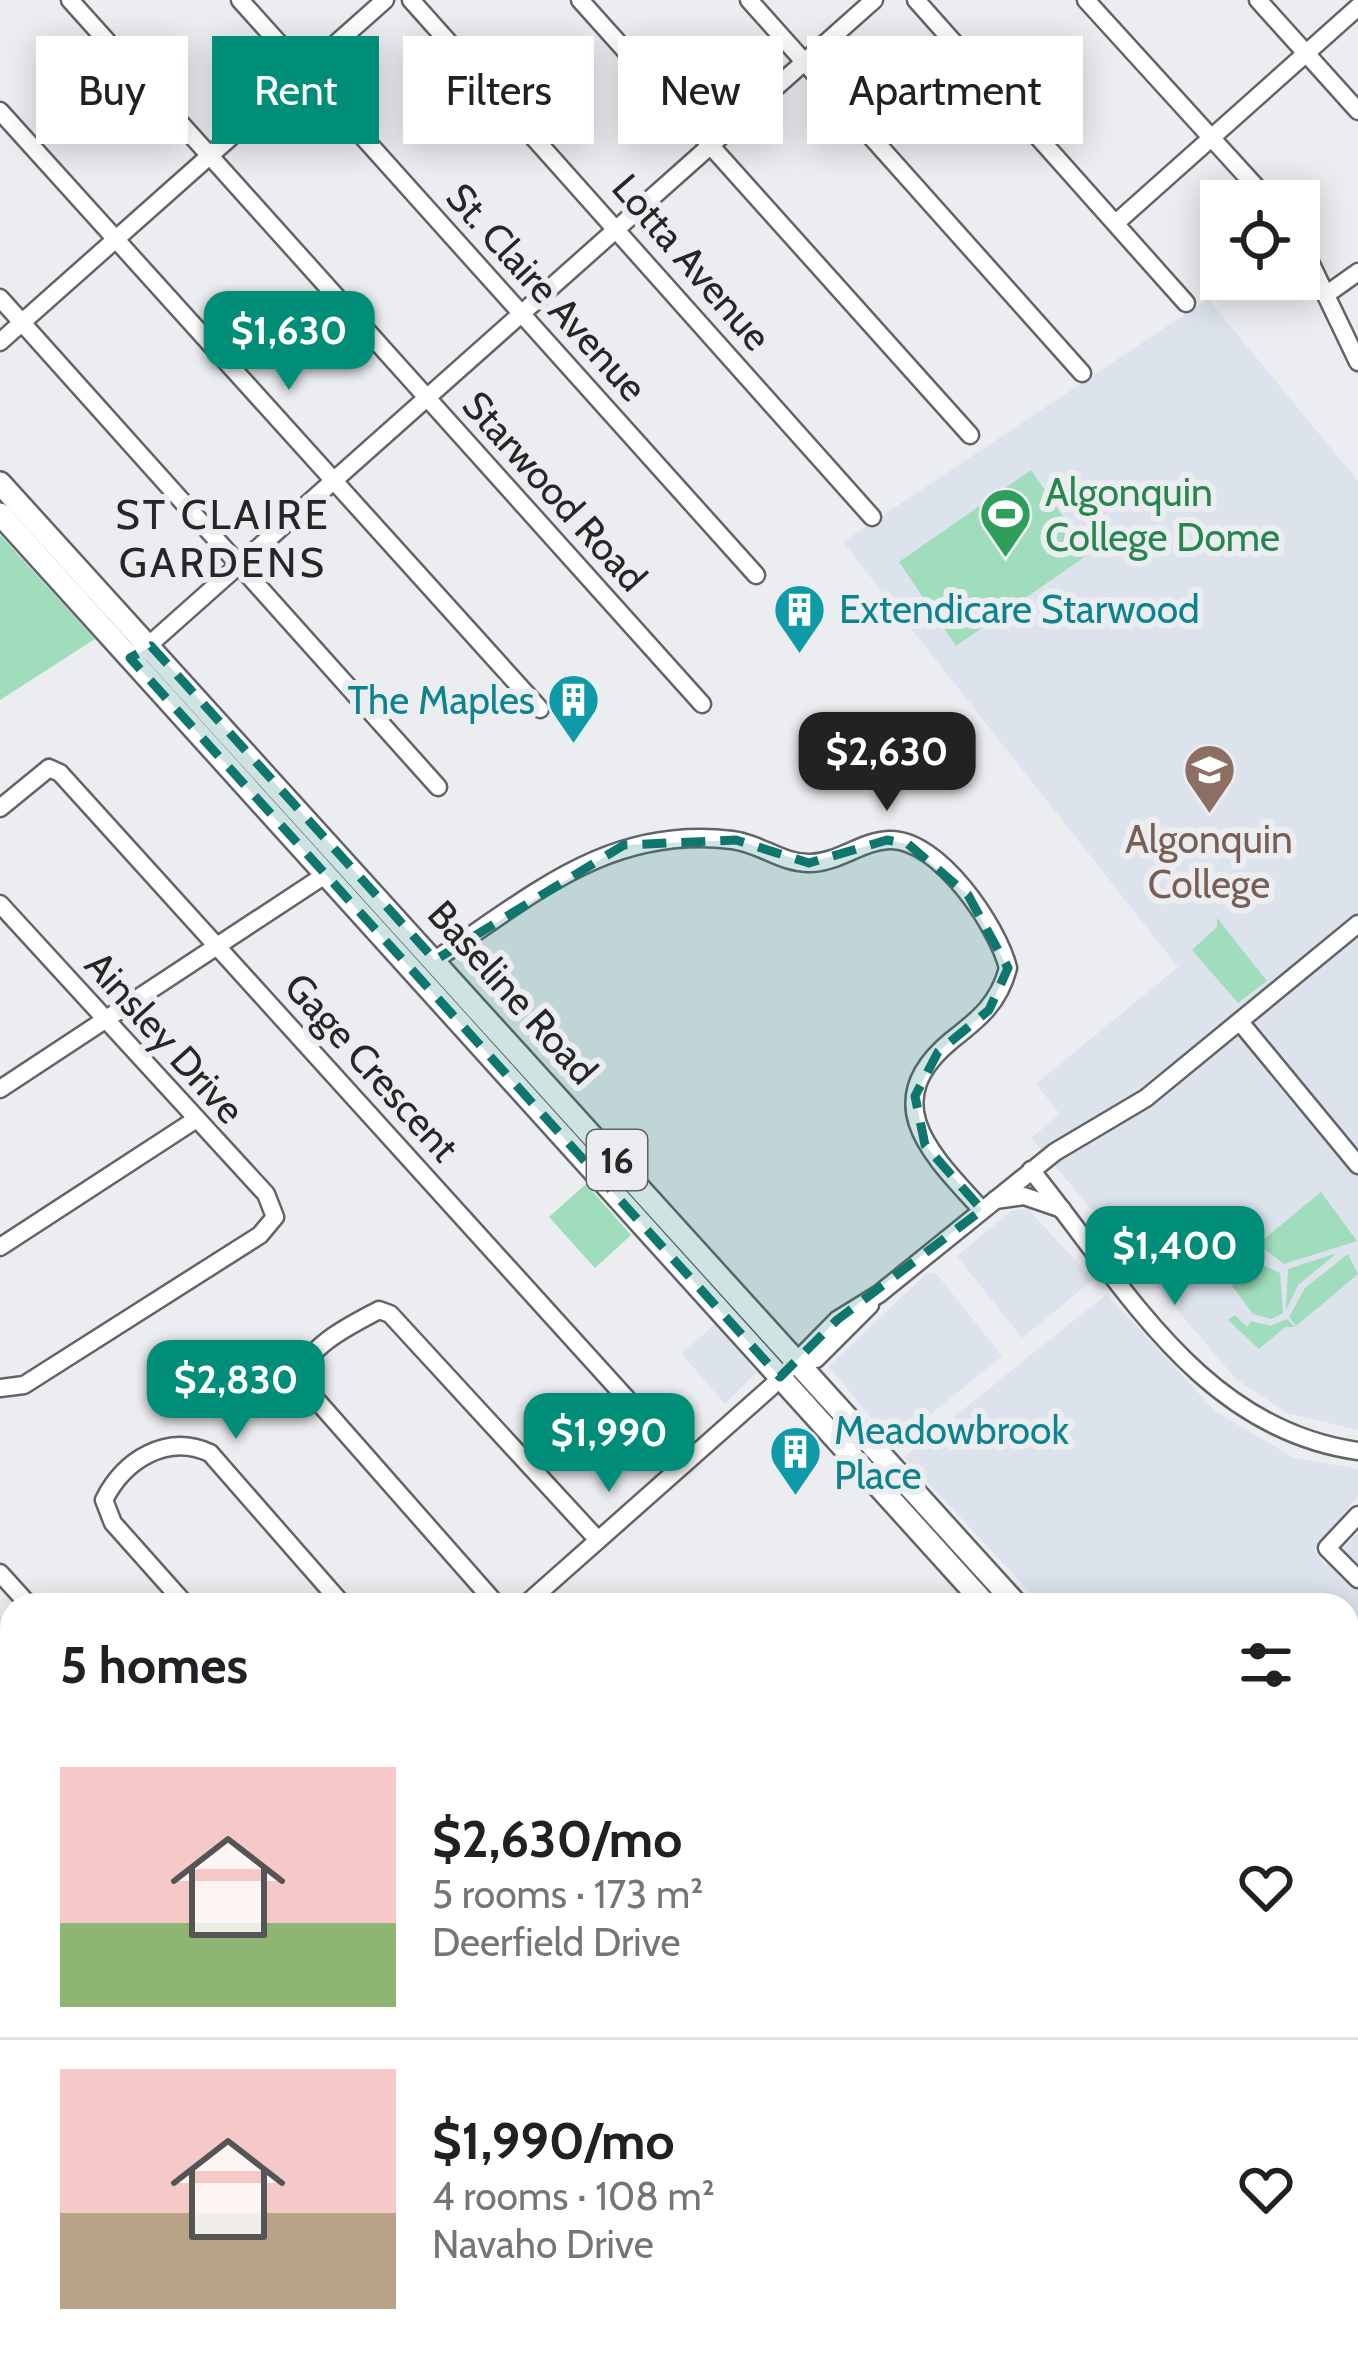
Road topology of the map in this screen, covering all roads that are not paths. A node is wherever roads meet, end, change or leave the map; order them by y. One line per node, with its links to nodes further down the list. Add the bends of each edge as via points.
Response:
1 (70, 0): 22 (street, Starwood Road)
2 (239, 0): 12 (street, St. Claire Avenue)
3 (385, 0): 13 (street)
4 (411, 0): 25 (street, Lotta Avenue)
5 (580, 0): 21 (street)
6 (749, 0): 15 (street)
7 (874, 0): 15 (street)
8 (916, 0): 24 (street)
9 (1086, 0): 18 (street)
10 (1258, 0): 14 (street)
11 (1358, 7): 14 (street)
12 (271, 36)
13 (344, 36)
14 (1305, 52): 17 (street); 18 (street)
15 (806, 63): 21 (street); 36 (street)
16 (0, 111): 26 (street)
17 (1358, 111)
18 (1210, 137): 23 (street); 24 (street)
19 (223, 144): 22 (street)
20 (368, 144): 32 (street, St. Claire Avenue)
21 (712, 147): 25 (street); 38 (street)
22 (209, 157): 26 (street); 37 (street, Starwood Road)
23 (1250, 180)
24 (1117, 222): 31 (street)
25 (619, 228): 32 (street); 42 (street, Lotta Avenue)
26 (118, 241): 33 (street); 39 (street)
27 (1358, 272): 29 (street)
28 (1320, 280): 29 (street)
29 (1327, 294): 35 (street)
30 (0, 298): 33 (street)
31 (1186, 304)
32 (524, 315): 37 (street); 44 (street, St. Claire Avenue)
33 (22, 322): 34 (street); 43 (street)
34 (0, 342)
35 (1358, 362)
36 (1082, 373)
37 (428, 398): 39 (street); 47 (street, Starwood Road)
38 (970, 435)
39 (334, 482): 43 (street); 48 (street)
40 (0, 483): 45 (main road, Baseline Road / 16)
41 (0, 514): 46 (main road, Baseline Road / 16)
42 (872, 517)
43 (242, 566): 45 (street); 49 (street)
44 (756, 575)
45 (151, 646): 46 (street); 55 (main road, Baseline Road / 16)
46 (130, 658): 51 (main road, Baseline Road / 16)
47 (702, 704)
48 (540, 709)
49 (437, 787)
50 (0, 808): 54 (street, Gage Crescent, via 39,772 61,773)
51 (325, 875): 54 (street); 66 (main road, Baseline Road / 16)
52 (0, 904): 56 (street, Ainsley Drive)
53 (1358, 924): 57 (street)
54 (221, 948): 56 (street); 69 (street, Gage Crescent)
55 (435, 960): 62 (street, via 624,845 736,840 809,863 887,840 908,844 968,895 1008,968 989,1010 935,1055 915,1096 926,1144); 65 (main road, Baseline Road / 16)
56 (106, 1020): 58 (street); 59 (street, Ainsley Drive)
57 (1240, 1022): 60 (street); 61 (street, via 1146,1098)
58 (0, 1089)
59 (195, 1120): 64 (street); 67 (street, Ainsley Drive, via 266,1194 275,1217 260,1235 24,1385)
60 (1358, 1165)
61 (1031, 1170): 62 (street); 63 (street)
62 (988, 1205): 63 (street, via 1024,1196); 65 (street, via 879,1294 831,1347)
63 (1062, 1209): 68 (street, via 1196,1374 1235,1406 1293,1437)
64 (0, 1247)
65 (798, 1361): 66 (street); 78 (main road, Baseline Road / 16)
66 (780, 1377): 69 (street); 77 (main road, Baseline Road / 16)
67 (0, 1388)
68 (1358, 1451)
69 (685, 1463): 71 (street)
70 (1358, 1515): 72 (street, via 1327,1548)
71 (598, 1540): 75 (street, via 379,1310 316,1351 301,1375); 76 (street)
72 (1358, 1579)
73 (175, 1593): 74 (street, via 113,1523 104,1500 120,1472 187,1442 210,1453)
74 (332, 1593)
75 (486, 1593)
76 (538, 1593)
77 (975, 1593)
78 (1006, 1593)

